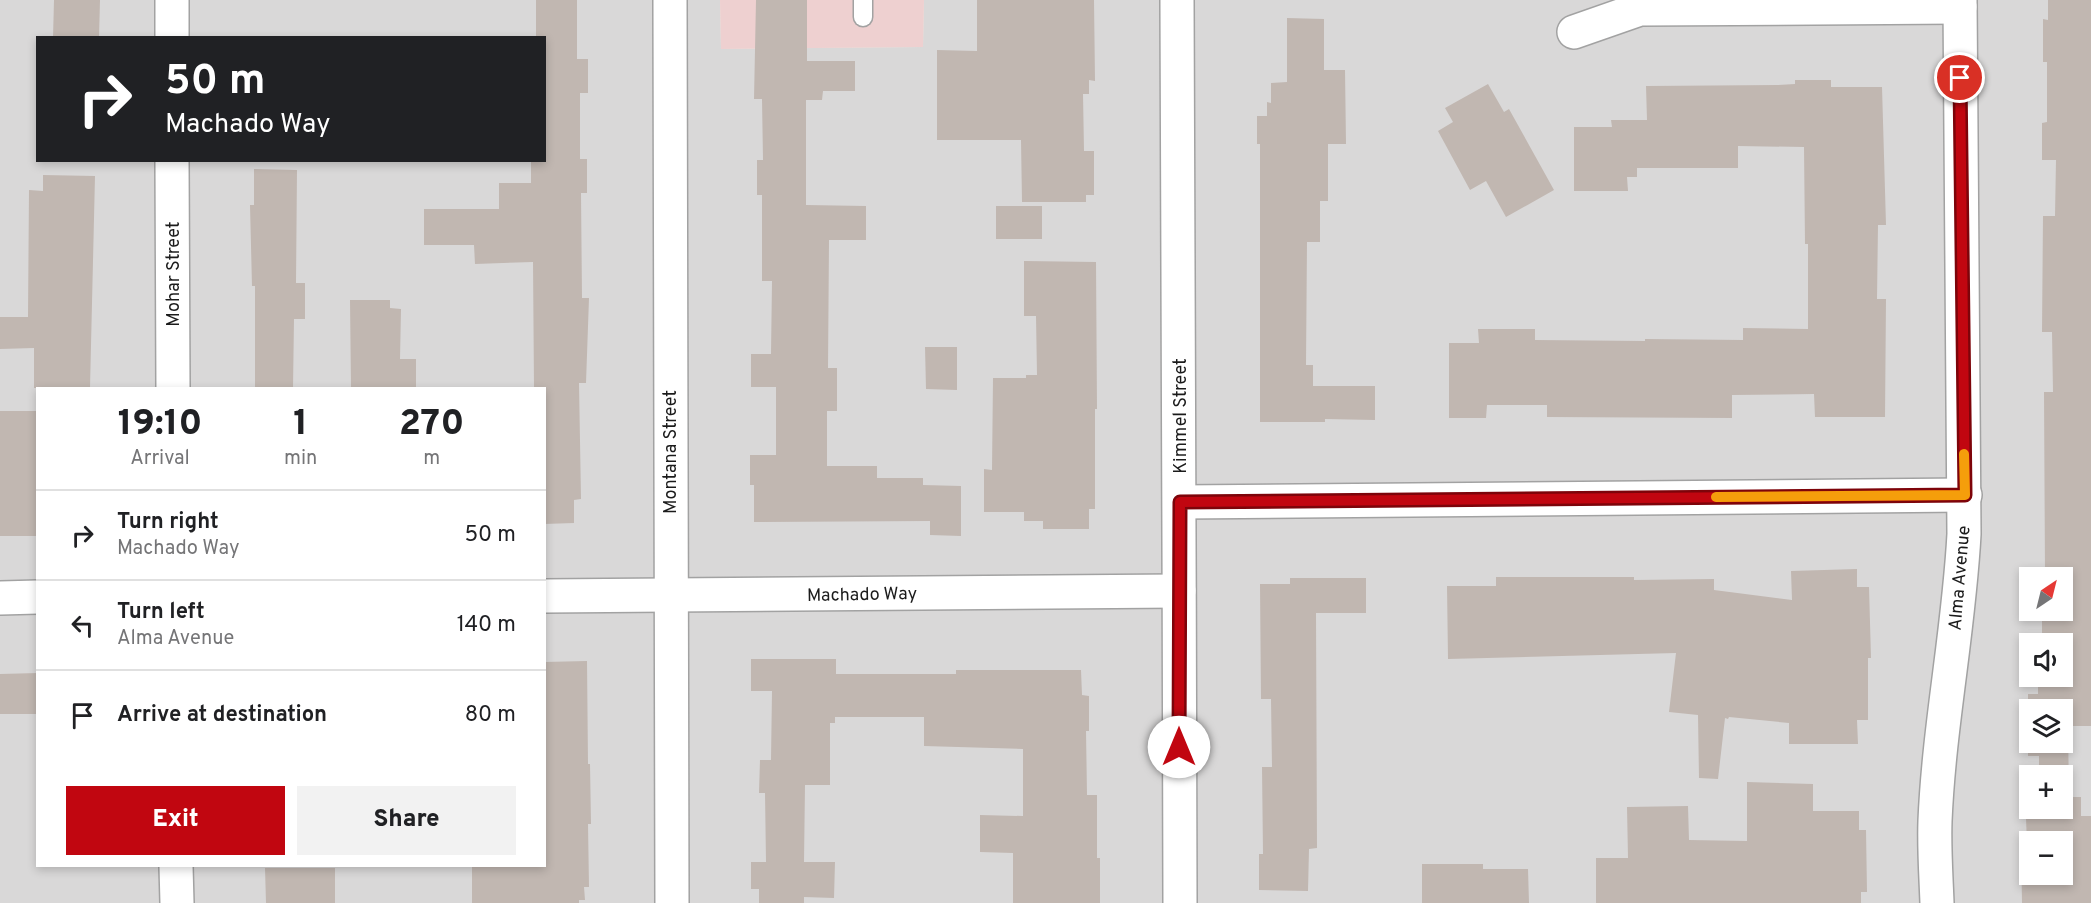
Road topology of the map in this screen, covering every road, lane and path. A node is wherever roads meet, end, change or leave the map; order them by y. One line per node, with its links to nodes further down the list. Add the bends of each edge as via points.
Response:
1 (172, 0): 6 (street)
2 (670, 0): 14 (street, Montana Street)
3 (1177, 0): 10 (street, Kimmel Street)
4 (1960, 4): 5 (street, via 1640,9); 9 (street, Alma Avenue)
5 (1574, 32)
6 (172, 36)
7 (172, 162): 8 (street, Mohar Street)
8 (173, 387)
9 (1965, 495): 10 (street); 20 (street, Alma Avenue, via 1962,574 1935,822)
10 (1180, 502): 11 (street, Kimmel Street)
11 (1179, 591): 14 (street, Machado Way); 19 (street, Kimmel Street)
12 (546, 596): 14 (street, Machado Way)
13 (36, 597): 15 (street)
14 (670, 597): 18 (street, Montana Street)
15 (0, 598)
16 (176, 867): 17 (street)
17 (177, 903)
18 (672, 903)
19 (1180, 903)
20 (1937, 903)

